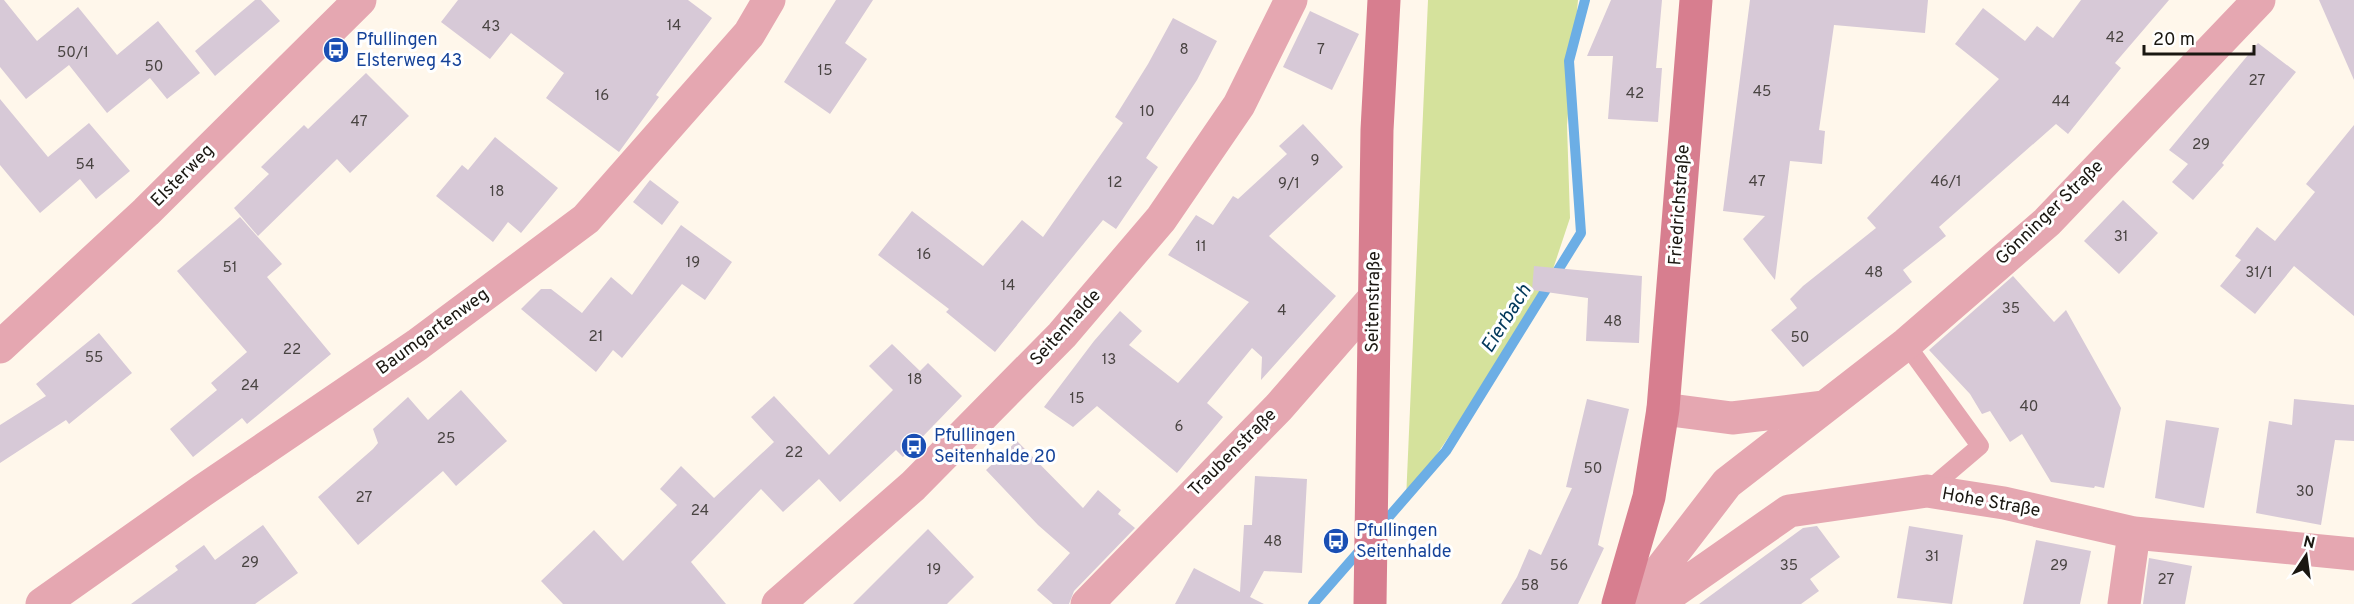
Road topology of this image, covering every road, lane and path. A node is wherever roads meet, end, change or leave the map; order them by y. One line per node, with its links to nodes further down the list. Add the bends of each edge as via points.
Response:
1 (360, 0): 9 (street, Elsterweg, via 146,212)
2 (769, 0): 15 (street, Baumgartenweg, via 749,34 586,219 417,345)
3 (1291, 0): 16 (street, Seitenhalde, via 1239,105 1154,228 1062,335 913,486)
4 (1384, 0): 7 (main road, Seitenstraße)
5 (1696, 0): 11 (main road, Friedrichstraße)
6 (2252, 3): 8 (street, Gönninger Straße, via 2047,222)
7 (1374, 298): 17 (street, Traubenstraße, via 1279,407); 18 (main road, Seitenstraße)
8 (1906, 344): 10 (street, Gönninger Straße); 12 (lane, via 1980,446)
9 (0, 347)
10 (1824, 407): 11 (street, via 1732,418); 20 (street, Gönninger Straße, via 1728,483)
11 (1663, 409): 19 (main road, via 1649,496)
12 (1927, 491): 13 (street, Hohe Straße, via 2004,503); 21 (street, Hohe Straße, via 1789,511)
13 (2134, 533): 14 (street, Hohe Straße); 22 (street)
14 (2354, 554)
15 (42, 604)
16 (778, 604)
17 (1087, 604)
18 (1370, 604)
19 (1618, 604)
20 (1634, 604)
21 (1656, 604)
22 (2124, 604)

